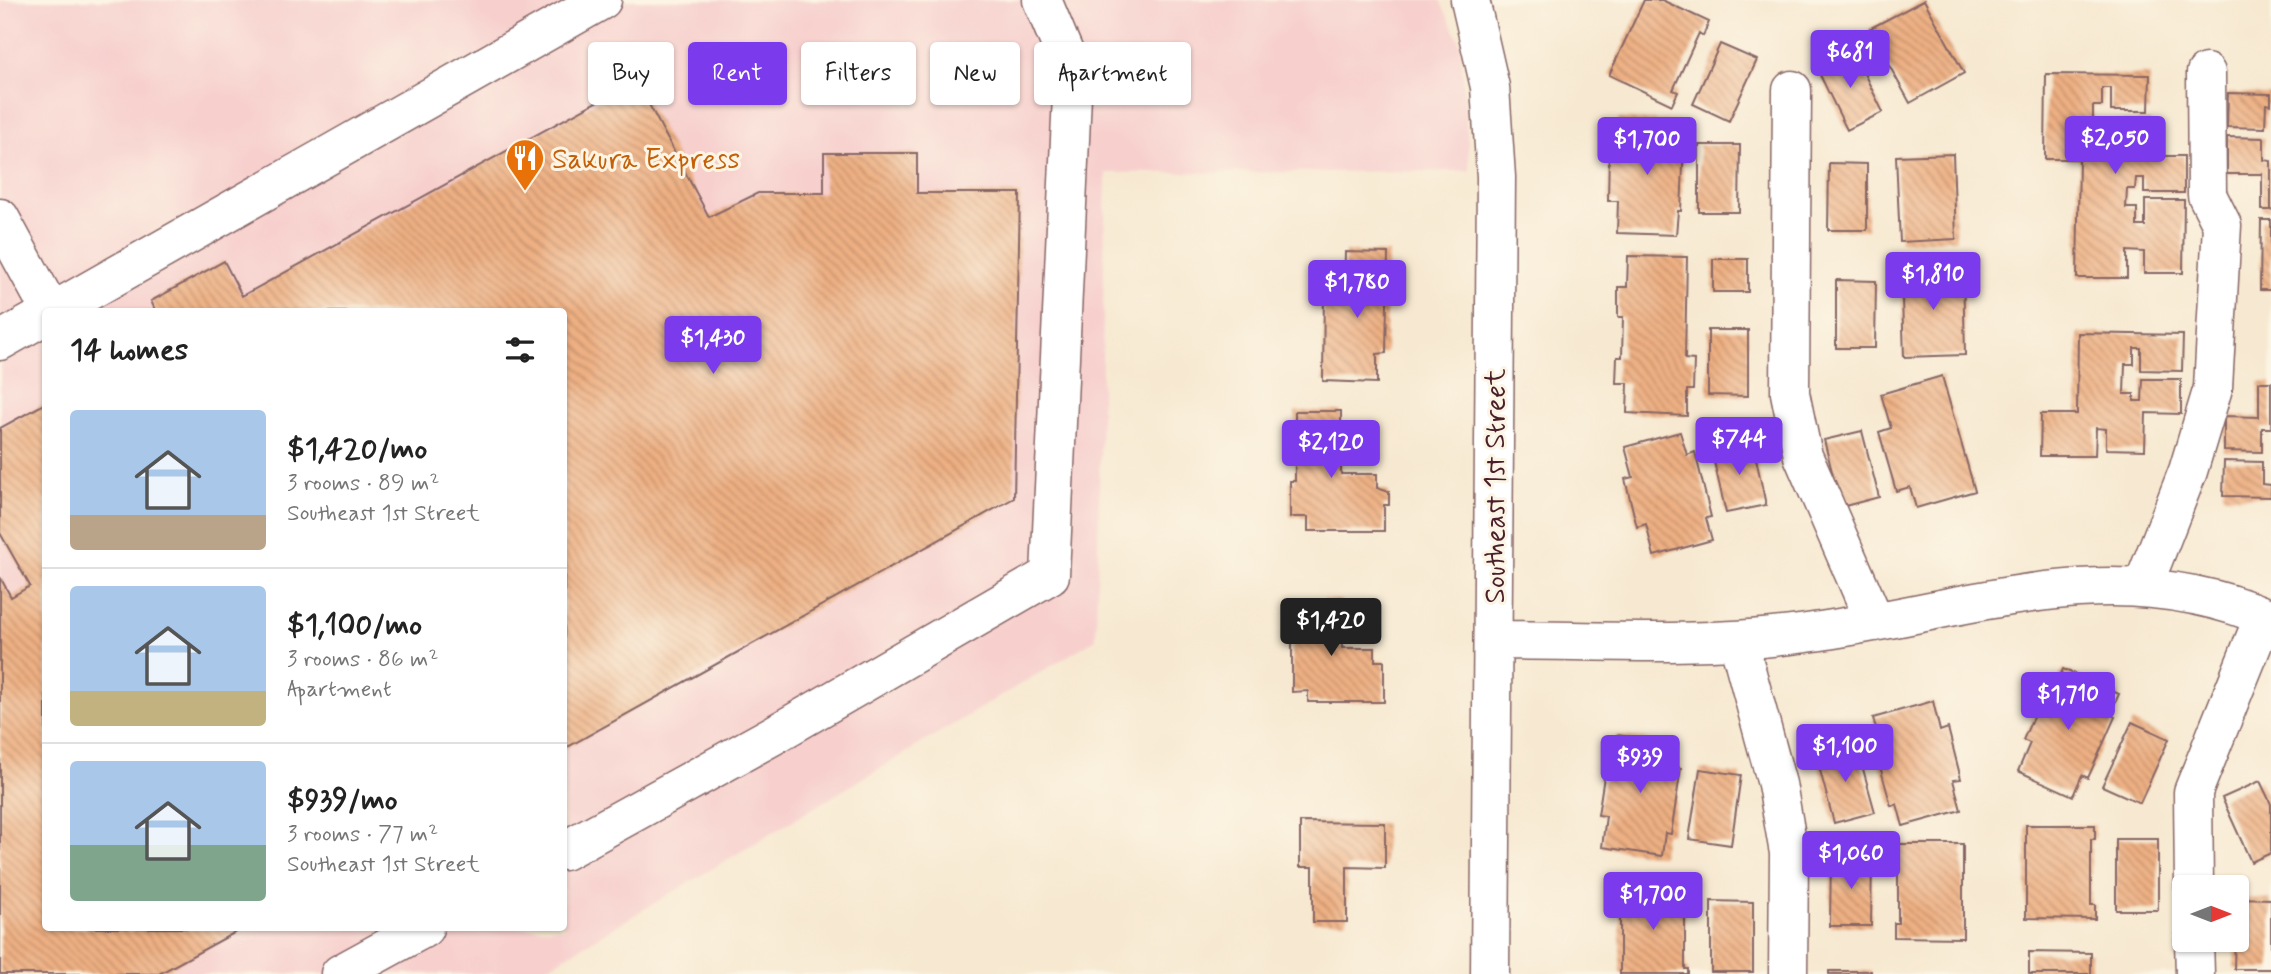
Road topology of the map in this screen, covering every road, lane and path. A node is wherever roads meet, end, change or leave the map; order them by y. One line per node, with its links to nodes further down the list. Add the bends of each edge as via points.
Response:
1 (602, 0): 8 (street)
2 (1041, 0): 16 (street, via 1073,74 1050,575)
3 (1470, 0): 14 (street, Southeast 1st Street, via 1483,47 1494,134)
4 (2206, 73): 11 (street, via 2207,195 2222,225 2213,388 2188,471)
5 (1792, 90): 13 (street, via 1790,393 1802,456)
6 (0, 218): 7 (street)
7 (50, 308)
8 (59, 308)
9 (42, 317): 10 (street)
10 (0, 341)
11 (2143, 586): 12 (street, via 2201,595); 13 (street, via 2064,587)
12 (2268, 618): 17 (street, via 2193,792)
13 (1875, 622): 15 (street)
14 (1493, 639): 15 (street); 21 (street, Southeast 1st Street)
15 (1738, 640): 22 (street, via 1777,784 1788,853)
16 (567, 849)
17 (2194, 875)
18 (419, 931): 20 (street)
19 (2194, 952): 23 (street)
20 (340, 974)
21 (1490, 974)
22 (1788, 974)
23 (2195, 974)

